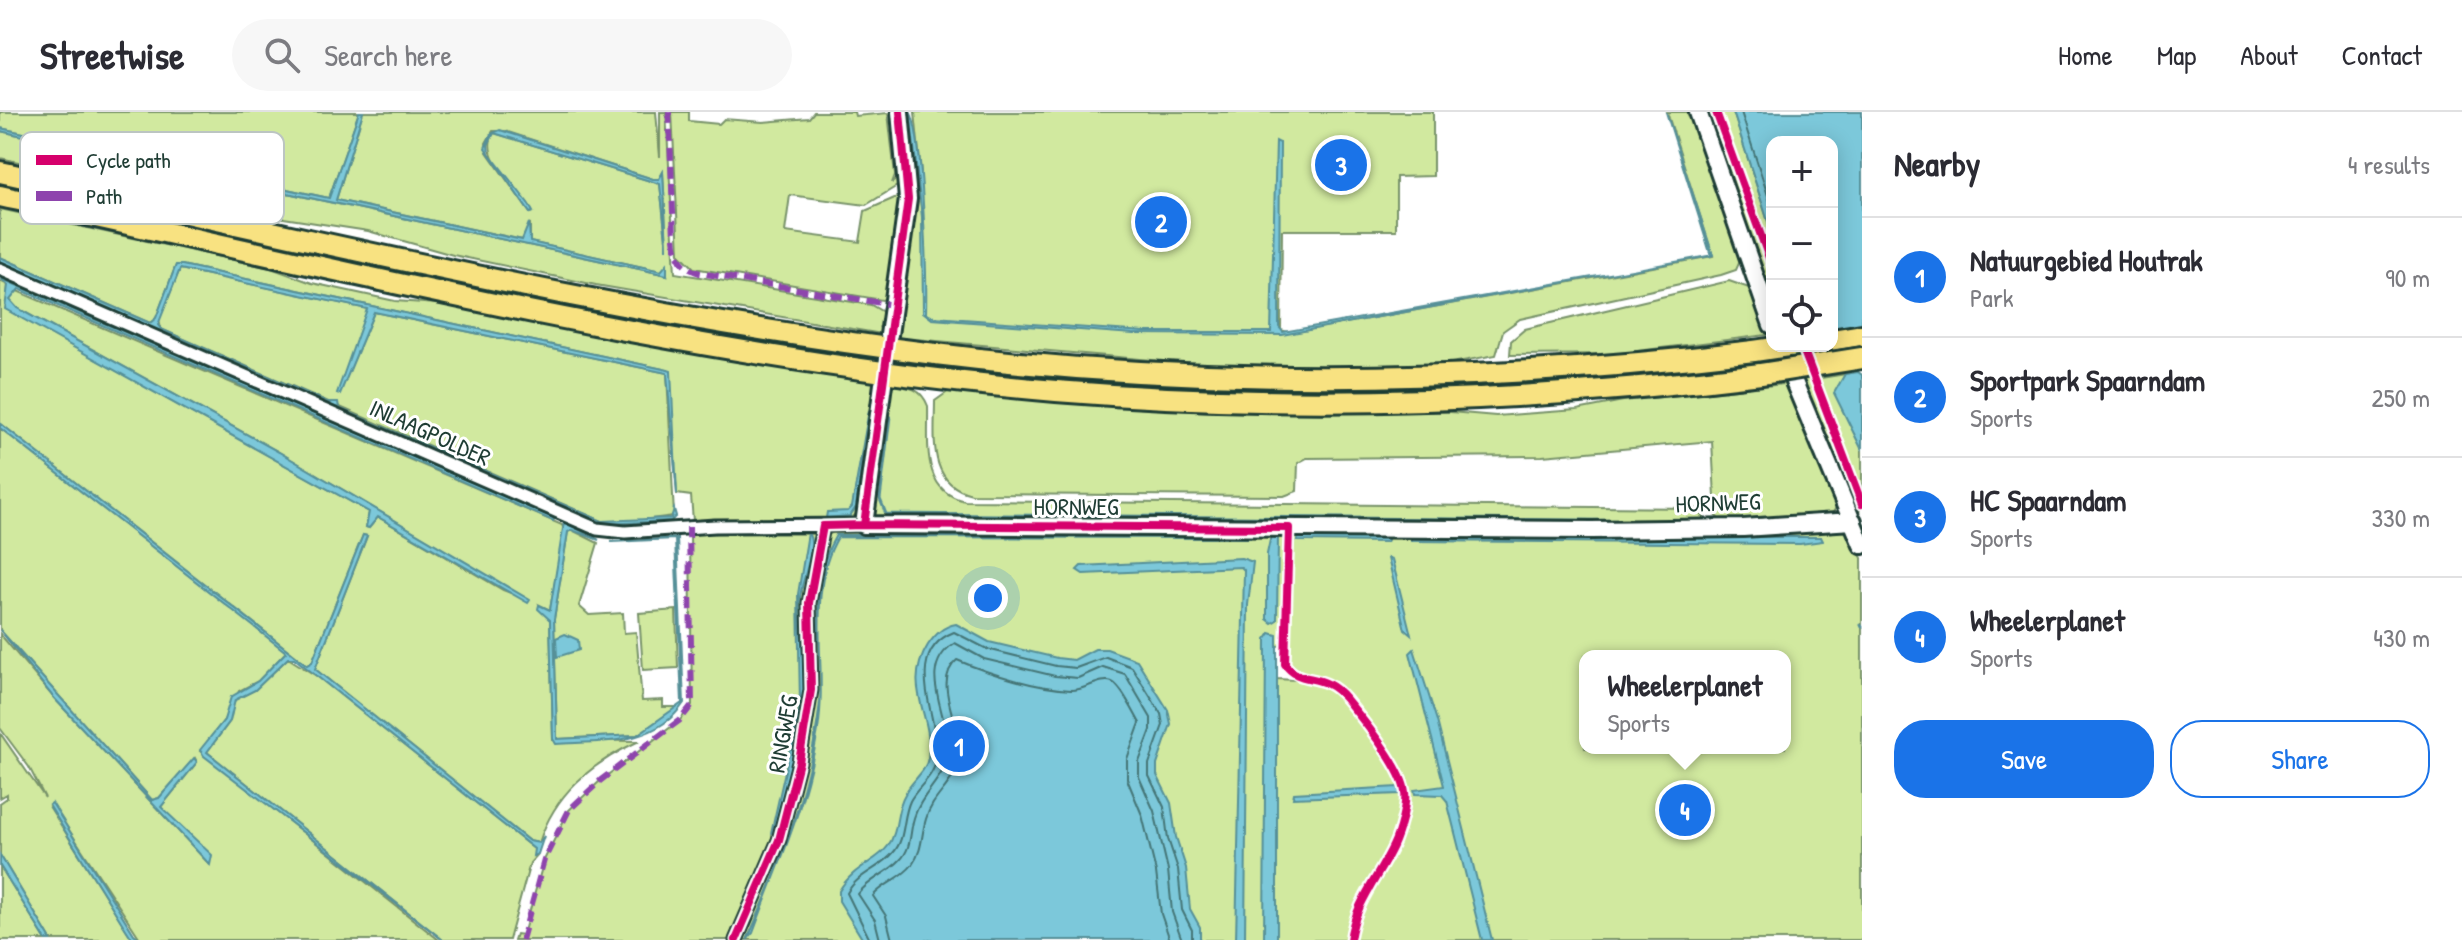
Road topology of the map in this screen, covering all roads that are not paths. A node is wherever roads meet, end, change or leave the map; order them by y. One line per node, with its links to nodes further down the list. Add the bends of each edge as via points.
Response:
1 (900, 112): 11 (street, via 908,199)
2 (1698, 112): 10 (street)
3 (0, 172): 4 (highway, bridge)
4 (20, 176)
5 (0, 196): 6 (highway, bridge)
6 (20, 200)
7 (130, 224): 15 (highway, bridge, via 699,342 1054,391 1236,401 1424,400 1588,392)
8 (242, 224): 14 (highway, bridge, via 690,317 930,353 1077,368 1244,377 1399,377 1592,368)
9 (0, 269): 20 (street, INLAAGPOLDER, via 597,529)
10 (1766, 308)
11 (889, 335)
12 (1862, 335): 13 (highway)
13 (1838, 339)
14 (1766, 349)
15 (1862, 358)
16 (1794, 382): 18 (street)
17 (883, 384): 19 (street)
18 (1853, 521): 19 (street, HORNWEG, via 1592,530); 21 (street)
19 (864, 525): 20 (street, INLAAGPOLDER)
20 (823, 526): 22 (street, RINGWEG, via 811,584 811,690 799,762 779,840)
21 (1862, 545)
22 (736, 940)

